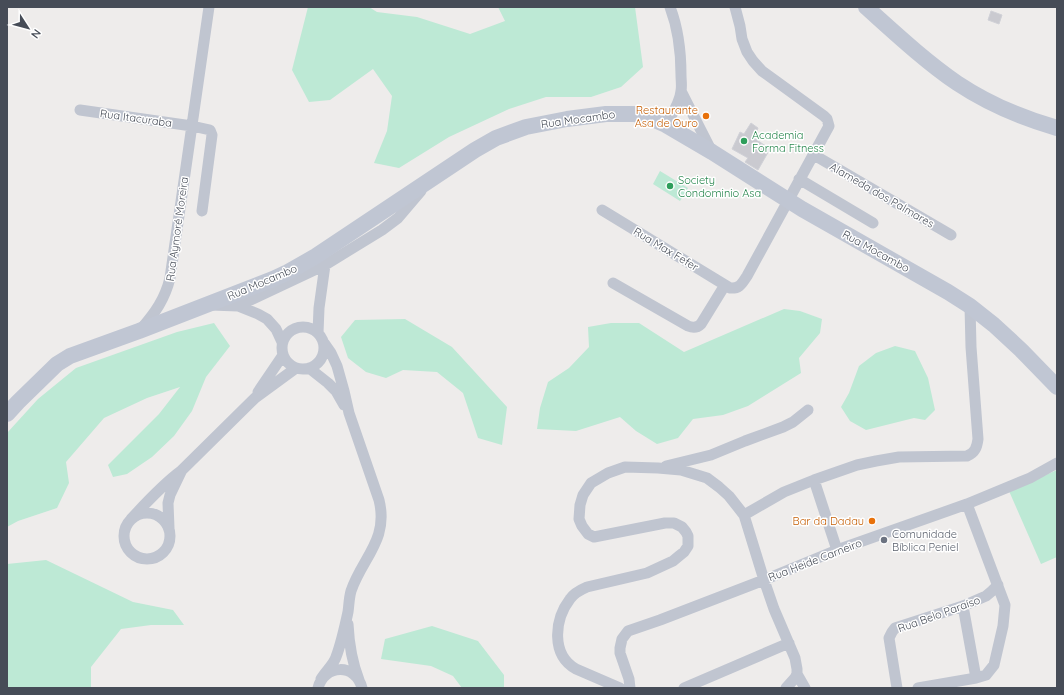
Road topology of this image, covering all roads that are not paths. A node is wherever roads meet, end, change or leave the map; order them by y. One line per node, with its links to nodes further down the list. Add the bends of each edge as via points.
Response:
1 (209, 7): 10 (street, Rua Aymoré Moreira)
2 (670, 7): 6 (street, via 679,43)
3 (735, 7): 13 (street, via 742,40 753,61 762,71 827,119 829,126)
4 (866, 7): 11 (main road, via 958,83 1007,110)
5 (881, 7): 8 (main road, via 942,59 979,84 1008,101)
6 (682, 90): 9 (street); 12 (street)
7 (80, 110): 10 (street, Rua Itacuraba)
8 (1057, 117)
9 (666, 125): 12 (main road, Rua Mocambo); 15 (main road, Rua Mocambo, via 634,114 606,114 526,126 475,150)
10 (192, 126): 18 (street, Rua Itacuraba, via 210,130 212,135); 27 (street, Rua Aymoré Moreira, via 168,288 153,315)
11 (1057, 128)
12 (712, 152): 16 (main road, Rua Mocambo)
13 (814, 155): 14 (street); 20 (street, Alameda dos Palmares)
14 (799, 179): 16 (street); 19 (street)
15 (430, 181): 21 (street, via 398,218); 24 (main road, Rua Mocambo, via 295,268)
16 (788, 201): 23 (street, via 747,276 739,286); 26 (main road, Rua Mocambo)
17 (602, 210): 23 (street, Rua Max Fefer)
18 (202, 211)
19 (873, 223)
20 (951, 235)
21 (325, 265): 25 (street); 28 (street)
22 (613, 283): 23 (street, via 694,328 701,324)
23 (728, 286)
24 (206, 305): 25 (street); 27 (main road, Rua Mocambo)
25 (238, 306): 29 (street, via 267,319 276,329)
26 (970, 306): 34 (main road, Rua Mocambo, via 1021,350); 43 (street, via 977,448 966,456 899,457 876,461)
27 (139, 330): 36 (main road, Rua Aymoré Moreira, via 70,356)
28 (318, 333): 29 (street, via 301,326 289,331); 30 (street)
29 (282, 342): 31 (street)
30 (324, 343): 33 (street, via 320,361); 38 (street, via 337,366)
31 (283, 355): 32 (street, via 290,365); 35 (street)
32 (296, 368): 33 (street); 35 (street)
33 (309, 368): 38 (street, via 336,391)
34 (1057, 387)
35 (255, 398): 42 (street)
36 (12, 402): 39 (main road, Rua Aymoré Moreira)
37 (808, 410): 41 (street, via 783,427 711,455)
38 (348, 412): 52 (street, via 379,500 381,524 378,539 351,592)
39 (7, 414)
40 (1057, 463): 44 (street, Rua Heide Carneiro, via 1030,478)
41 (658, 468): 45 (street, via 681,470 707,478 730,496); 58 (street, via 625,467 591,483 583,495 579,519 585,531 594,537 674,523 686,532 688,546 673,561 647,573 578,591 570,600 558,623 560,652 570,666)
42 (181, 471): 46 (street, via 155,492); 47 (street, via 168,504)
43 (814, 480): 45 (street, via 784,492); 48 (street)
44 (967, 504): 48 (street, Rua Heide Carneiro); 50 (street)
45 (744, 515): 49 (street)
46 (131, 519): 47 (street, via 138,514 153,513 160,516); 47 (street, via 126,525 124,540 126,547 138,558 153,559 160,556 169,544)
47 (169, 528)
48 (837, 550): 49 (street, Rua Heide Carneiro)
49 (764, 580): 53 (street); 59 (street, Rua Heide Carneiro, via 628,631 622,639 620,653)
50 (998, 585): 51 (street, Rua Belo Paraíso, via 986,596); 55 (street, via 1005,605 994,665 986,675)
51 (963, 606): 55 (street); 63 (street, Rua Belo Paraíso, via 895,628 889,638)
52 (348, 612): 56 (street, via 337,655); 57 (street, via 349,641)
53 (789, 643): 54 (street, via 795,658); 60 (street)
54 (797, 674): 61 (street); 62 (street)
55 (976, 678): 64 (street)
56 (319, 684): 57 (street, via 326,674 341,669 355,674)
57 (361, 684)
58 (620, 688)
59 (630, 688)
60 (684, 688)
61 (786, 688)
62 (805, 688)
63 (897, 688)
64 (918, 688)

